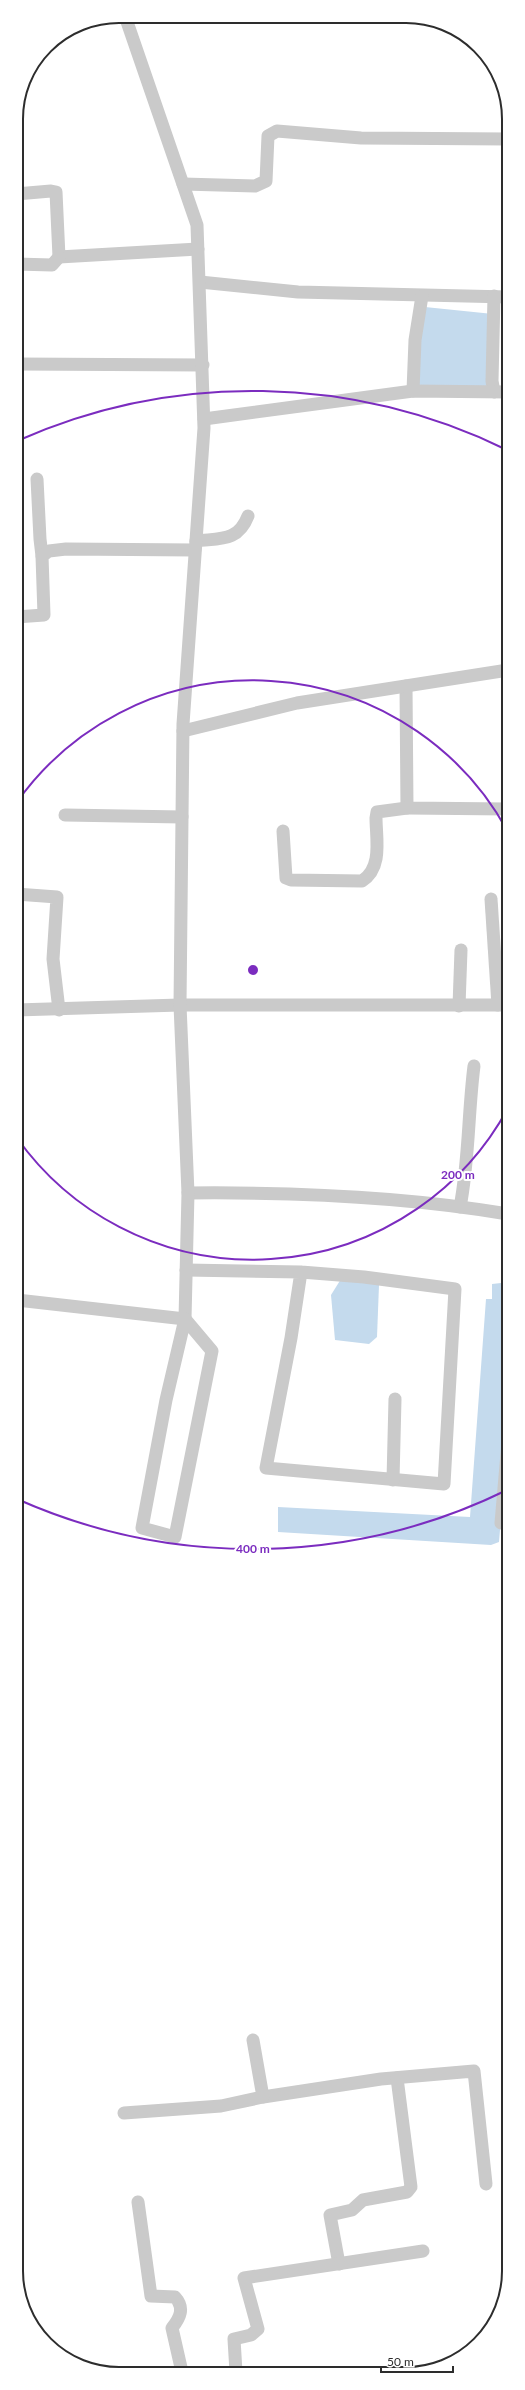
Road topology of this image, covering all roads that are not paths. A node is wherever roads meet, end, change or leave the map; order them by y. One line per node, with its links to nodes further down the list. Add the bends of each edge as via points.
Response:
1 (127, 23): 3 (street)
2 (502, 139): 3 (street, via 361,138 277,131 268,136 266,181 263,184)
3 (183, 184): 5 (street, via 197,225)
4 (23, 193): 6 (street, via 56,192)
5 (198, 249): 6 (street); 8 (street)
6 (59, 257): 7 (street, via 52,265)
7 (23, 264)
8 (200, 282): 9 (street, via 298,292); 13 (street)
9 (422, 296): 10 (street); 14 (street, via 415,340)
10 (494, 296): 11 (street); 15 (street)
11 (502, 297)
12 (23, 364): 13 (street)
13 (203, 365): 17 (street)
14 (413, 391): 15 (street); 17 (street)
15 (494, 392): 16 (street)
16 (502, 392)
17 (204, 418): 20 (street)
18 (37, 479): 21 (street)
19 (248, 516): 20 (street, via 240,531 233,536)
20 (196, 546): 21 (street, via 66,549 49,551); 25 (street)
21 (42, 556): 22 (street, via 44,615)
22 (23, 616)
23 (502, 671): 24 (street)
24 (406, 686): 25 (street, via 297,703); 26 (street)
25 (183, 731): 29 (street)
26 (407, 808): 27 (street); 30 (street, via 378,812 377,856 369,877 362,881 286,878)
27 (502, 810)
28 (65, 815): 29 (street)
29 (182, 817): 36 (street)
30 (283, 831)
31 (23, 894): 39 (street, via 58,897 53,959)
32 (491, 899): 34 (street)
33 (461, 950): 37 (street)
34 (502, 996)
35 (502, 1005): 37 (street)
36 (180, 1006): 37 (street); 39 (street); 41 (street)
37 (459, 1006)
38 (23, 1010): 39 (street)
39 (59, 1010)
40 (474, 1066): 42 (street, via 468,1109 465,1180)
41 (188, 1193): 42 (street, via 259,1193 358,1198); 44 (street)
42 (460, 1207): 43 (street)
43 (502, 1213)
44 (186, 1270): 45 (street); 47 (street)
45 (301, 1272): 49 (street, via 266,1468); 49 (street, via 455,1289 444,1484)
46 (23, 1301): 47 (street)
47 (185, 1319): 47 (street, via 212,1351 175,1537 142,1528 166,1400)
48 (395, 1399): 49 (street)
49 (393, 1480)
50 (502, 1510): 51 (street)
51 (501, 1523)
52 (253, 2040): 54 (street)
53 (397, 2078): 54 (street); 56 (street, via 474,2071); 59 (street, via 412,2187 407,2192 364,2200 352,2210 330,2215)
54 (263, 2097): 55 (street, via 221,2106)
55 (124, 2113)
56 (486, 2184)
57 (138, 2202): 60 (street, via 150,2296 175,2297 181,2309 180,2316 172,2328)
58 (423, 2251): 59 (street)
59 (339, 2264): 61 (street, via 244,2278 258,2329 251,2335 234,2339)
60 (181, 2367)
61 (236, 2367)

